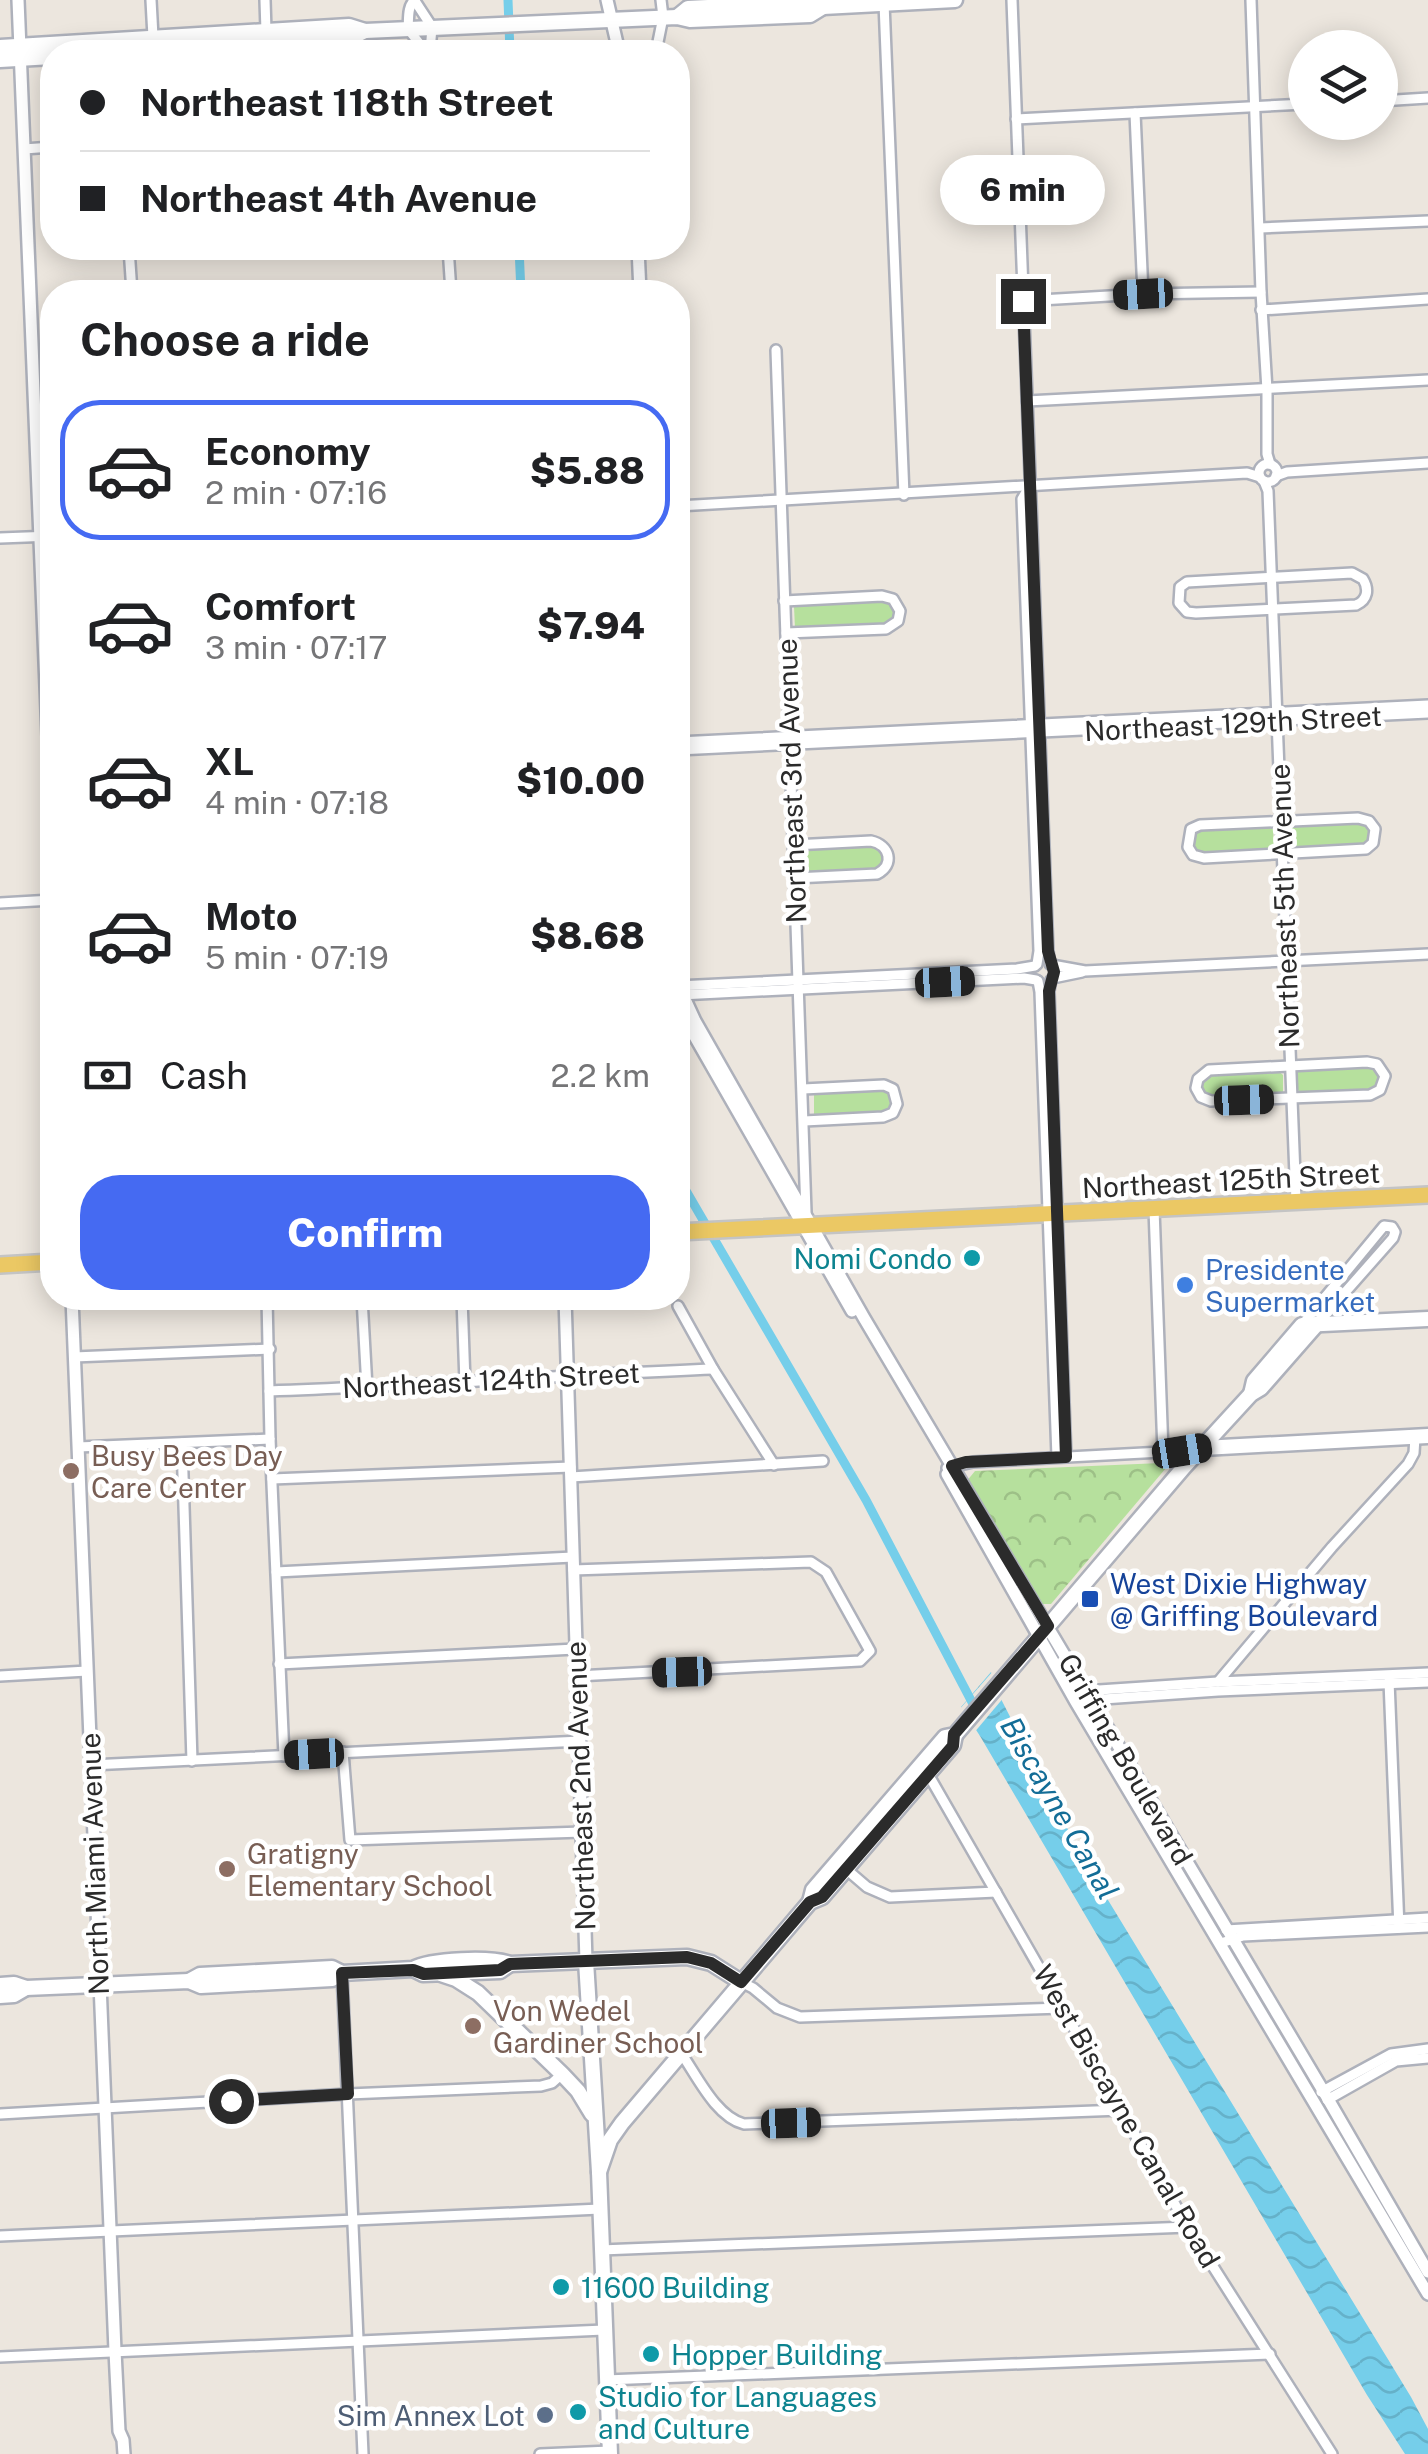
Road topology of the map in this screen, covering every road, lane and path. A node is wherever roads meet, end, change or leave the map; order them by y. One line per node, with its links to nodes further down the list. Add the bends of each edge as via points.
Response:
1 (18, 0): 26 (street)
2 (151, 0): 17 (street)
3 (265, 0): 15 (street)
4 (414, 0): 13 (street); 14 (street)
5 (607, 0): 12 (street)
6 (661, 0): 11 (street)
7 (954, 0): 10 (main road)
8 (1012, 0): 34 (street)
9 (1251, 0): 32 (street, Northeast 5th Avenue)
10 (884, 2): 11 (main road, via 688,8); 54 (street)
11 (670, 17): 12 (main road); 23 (street)
12 (612, 20): 13 (main road); 22 (street)
13 (432, 27): 14 (main road); 21 (street)
14 (408, 29): 16 (main road); 20 (street)
15 (266, 31): 16 (main road); 17 (main road)
16 (365, 31): 19 (main road)
17 (152, 37): 18 (main road)
18 (126, 40)
19 (332, 40)
20 (417, 40)
21 (429, 40)
22 (616, 40)
23 (661, 40)
24 (0, 47): 26 (main road)
25 (40, 50): 26 (main road)
26 (20, 52): 27 (main road); 28 (main road); 36 (street)
27 (40, 55)
28 (0, 60)
29 (1428, 98): 30 (street)
30 (1398, 99)
31 (1288, 105): 32 (street)
32 (1255, 106): 33 (street); 38 (street, Northeast 5th Avenue)
33 (1135, 113): 34 (street); 40 (street)
34 (1016, 118): 42 (street)
35 (40, 147): 36 (street)
36 (24, 148): 48 (street)
37 (1428, 221): 38 (street)
38 (1260, 228): 39 (street, Northeast 5th Avenue)
39 (1261, 292): 40 (street); 43 (street, Northeast 5th Avenue)
40 (1143, 294): 42 (street)
41 (1428, 300): 43 (street)
42 (1023, 301): 47 (street)
43 (1262, 310): 46 (street, Northeast 5th Avenue)
44 (776, 350): 55 (street, Northeast 3rd Avenue)
45 (1428, 380): 46 (street)
46 (1267, 390): 47 (street); 51 (street, Northeast 5th Avenue)
47 (1027, 401): 53 (street)
48 (34, 422): 49 (street); 52 (street)
49 (40, 422)
50 (1428, 463): 51 (street)
51 (1270, 470): 53 (street); 59 (street, Northeast 5th Avenue)
52 (40, 479)
53 (1031, 484): 54 (street); 66 (street, via 1022,499)
54 (904, 494): 55 (street)
55 (780, 500): 56 (street); 60 (street, Northeast 3rd Avenue)
56 (690, 505)
57 (40, 536): 58 (street)
58 (0, 538)
59 (1271, 576): 61 (street, Northeast 5th Avenue); 61 (street, via 1187,582 1178,598 1191,613); 61 (street, via 1352,574 1367,590 1356,605)
60 (784, 600): 62 (street, Northeast 3rd Avenue); 62 (street, via 882,596 900,611 886,629)
61 (1273, 609): 65 (street, Northeast 5th Avenue)
62 (786, 634): 67 (street, Northeast 3rd Avenue)
63 (1428, 705): 65 (street, Northeast 129th Street)
64 (1428, 713): 65 (street, Northeast 129th Street)
65 (1277, 717): 66 (street, Northeast 129th Street); 70 (street, Northeast 5th Avenue)
66 (1036, 728): 67 (street, Northeast 129th Street); 78 (street); 79 (street)
67 (789, 740): 68 (street, Northeast 129th Street); 69 (street, Northeast 129th Street); 71 (street, Northeast 3rd Avenue)
68 (690, 742)
69 (690, 749)
70 (1281, 821): 72 (street, Northeast 5th Avenue); 72 (street, via 1358,818 1375,829 1366,849); 72 (street, via 1195,826 1188,847 1198,858)
71 (794, 844): 73 (street, Northeast 3rd Avenue); 73 (street, via 871,841 888,854 888,865 876,874)
72 (1282, 854): 77 (street, Northeast 5th Avenue)
73 (795, 878): 83 (street, Northeast 3rd Avenue)
74 (40, 901): 75 (street)
75 (0, 903)
76 (1428, 954): 77 (street)
77 (1287, 961): 80 (street); 86 (street, Northeast 5th Avenue)
78 (1051, 964): 79 (street); 80 (street); 81 (street)
79 (1036, 965): 82 (street); 83 (street)
80 (1085, 971): 81 (street)
81 (1052, 979): 82 (street); 88 (street)
82 (1037, 981): 83 (street); 88 (street)
83 (799, 984): 84 (street); 87 (street, Northeast 3rd Avenue)
84 (690, 991)
85 (690, 1013): 95 (street, Griffing Boulevard)
86 (1290, 1066): 89 (street, Northeast 5th Avenue); 89 (street, via 1372,1062 1385,1076 1376,1093); 89 (street, via 1210,1070 1196,1088 1212,1101)
87 (803, 1089): 90 (street, Northeast 3rd Avenue); 90 (street, via 884,1085 897,1098 893,1113 882,1117)
88 (1048, 1093): 94 (street)
89 (1292, 1098): 92 (street, Northeast 5th Avenue)
90 (804, 1121): 95 (street, Northeast 3rd Avenue)
91 (1428, 1195): 92 (main road, Northeast 125th Street)
92 (1296, 1202): 93 (main road, Northeast 125th Street)
93 (1154, 1209): 94 (main road, Northeast 125th Street); 123 (street)
94 (1053, 1214): 95 (main road, Northeast 125th Street); 124 (street)
95 (807, 1221): 96 (main road, Northeast 125th Street); 127 (street, Griffing Boulevard)
96 (690, 1232)
97 (40, 1263): 98 (main road)
98 (0, 1265)
99 (72, 1310): 109 (street, North Miami Avenue)
100 (268, 1310): 108 (street)
101 (363, 1310): 113 (street)
102 (462, 1310): 112 (street)
103 (566, 1310): 111 (street, Northeast 2nd Avenue)
104 (680, 1310): 110 (street)
105 (1428, 1320): 106 (main road)
106 (1318, 1323): 107 (main road); 107 (street, via 1393,1238 1392,1227 1384,1226); 115 (main road)
107 (1302, 1324): 115 (main road, via 1254,1381)
108 (270, 1349): 109 (street); 114 (street)
109 (74, 1356): 121 (street, North Miami Avenue)
110 (713, 1369): 111 (street, Northeast 124th Street); 126 (street)
111 (569, 1374): 112 (street, Northeast 124th Street); 128 (street, Northeast 2nd Avenue)
112 (465, 1383): 113 (street, Northeast 124th Street)
113 (367, 1388): 114 (street, Northeast 124th Street)
114 (269, 1391): 118 (street)
115 (1251, 1394): 116 (main road)
116 (1236, 1411): 120 (main road, via 1238,1434); 122 (main road)
117 (1421, 1437): 120 (main road); 140 (street, via 1408,1464)
118 (270, 1439): 119 (street); 129 (street)
119 (182, 1443): 121 (street); 148 (street)
120 (1249, 1444): 122 (main road)
121 (78, 1448): 135 (street, North Miami Avenue)
122 (1202, 1448): 123 (street); 132 (main road)
123 (1163, 1452): 124 (street)
124 (1062, 1457): 127 (street)
125 (823, 1461): 126 (street)
126 (774, 1465): 128 (street)
127 (948, 1468): 132 (street, Griffing Boulevard)
128 (571, 1472): 129 (street); 130 (street, Northeast 2nd Avenue)
129 (272, 1479): 131 (street)
130 (573, 1564): 131 (street); 133 (street, Northeast 2nd Avenue); 138 (street, via 811,1562 826,1572 870,1651 860,1661)
131 (276, 1572): 134 (street)
132 (1044, 1630): 142 (street, Griffing Boulevard); 143 (street, Griffing Boulevard); 144 (main road)
133 (575, 1649): 134 (street); 138 (street, Northeast 2nd Avenue)
134 (279, 1664): 147 (street)
135 (86, 1671): 137 (street); 149 (street, North Miami Avenue)
136 (1428, 1673): 139 (street)
137 (0, 1676)
138 (577, 1676): 145 (street, Northeast 2nd Avenue)
139 (1389, 1679): 140 (street); 141 (street); 142 (street); 156 (street)
140 (1218, 1682): 142 (street)
141 (1428, 1682)
142 (1089, 1695): 143 (street); 158 (street, Griffing Boulevard)
143 (1074, 1697): 158 (street, Griffing Boulevard)
144 (954, 1734): 150 (main road, via 953,1746); 154 (main road, via 839,1859)
145 (581, 1741): 146 (street); 151 (street, Northeast 2nd Avenue)
146 (343, 1752): 147 (street); 151 (street, via 350,1840)
147 (284, 1756): 148 (street)
148 (192, 1761): 149 (street)
149 (91, 1765): 166 (street, North Miami Avenue)
150 (928, 1774): 152 (main road); 153 (street, West Biscayne Canal Road)
151 (582, 1832): 159 (street, Northeast 2nd Avenue)
152 (846, 1869): 153 (street, via 890,1898); 154 (main road)
153 (996, 1892): 169 (street, West Biscayne Canal Road)
154 (810, 1902): 164 (main road)
155 (1428, 1918): 156 (street)
156 (1399, 1924): 157 (street); 158 (street)
157 (1428, 1927)
158 (1224, 1937): 175 (street, Griffing Boulevard)
159 (586, 1961): 160 (main road); 164 (main road, via 693,1957); 177 (main road, Northeast 2nd Avenue)
160 (510, 1964): 161 (main road, via 451,1962); 163 (main road)
161 (413, 1970): 162 (main road); 163 (main road)
162 (342, 1973): 166 (main road, via 332,1968 200,1975); 174 (street)
163 (441, 1974): 173 (main road, via 478,1993)
164 (741, 1982): 169 (street, via 800,2016); 171 (main road)
165 (0, 1985): 167 (main road)
166 (99, 1986): 167 (main road); 176 (street, North Miami Avenue)
167 (26, 1988): 168 (main road)
168 (0, 1996)
169 (1062, 2008): 178 (street, West Biscayne Canal Road)
170 (1428, 2049): 175 (street, via 1390,2054)
171 (681, 2053): 178 (street, via 722,2113 744,2124); 180 (main road)
172 (1428, 2058): 175 (street, via 1396,2060)
173 (562, 2074): 174 (street, via 541,2086); 177 (main road)
174 (348, 2094): 176 (street); 183 (street)
175 (1320, 2098): 188 (street, Griffing Boulevard); 189 (street, Griffing Boulevard)
176 (104, 2108): 179 (street); 185 (street, North Miami Avenue)
177 (594, 2109): 180 (main road); 181 (main road, Northeast 2nd Avenue)
178 (1120, 2110): 184 (street, West Biscayne Canal Road)
179 (0, 2114)
180 (620, 2126): 181 (main road)
181 (599, 2172): 182 (main road, Northeast 2nd Avenue)
182 (600, 2208): 183 (street); 187 (main road, Northeast 2nd Avenue)
183 (352, 2220): 185 (street); 191 (street)
184 (1188, 2226): 187 (street); 193 (street, West Biscayne Canal Road)
185 (110, 2230): 186 (street); 192 (street, North Miami Avenue)
186 (0, 2236)
187 (602, 2250): 190 (main road, Northeast 2nd Avenue)
188 (1428, 2272)
189 (1428, 2294)
190 (604, 2330): 191 (street); 195 (main road, Northeast 2nd Avenue)
191 (357, 2340): 192 (street); 200 (street)
192 (114, 2351): 194 (street); 196 (street, North Miami Avenue)
193 (1270, 2354): 195 (street); 202 (street, West Biscayne Canal Road)
194 (0, 2356)
195 (606, 2380): 197 (main road, Northeast 2nd Avenue)
196 (119, 2431): 198 (street, North Miami Avenue); 199 (street, North Miami Avenue)
197 (610, 2452): 201 (street)
198 (115, 2454)
199 (124, 2454)
200 (363, 2454)
201 (540, 2454)
202 (1332, 2454)

